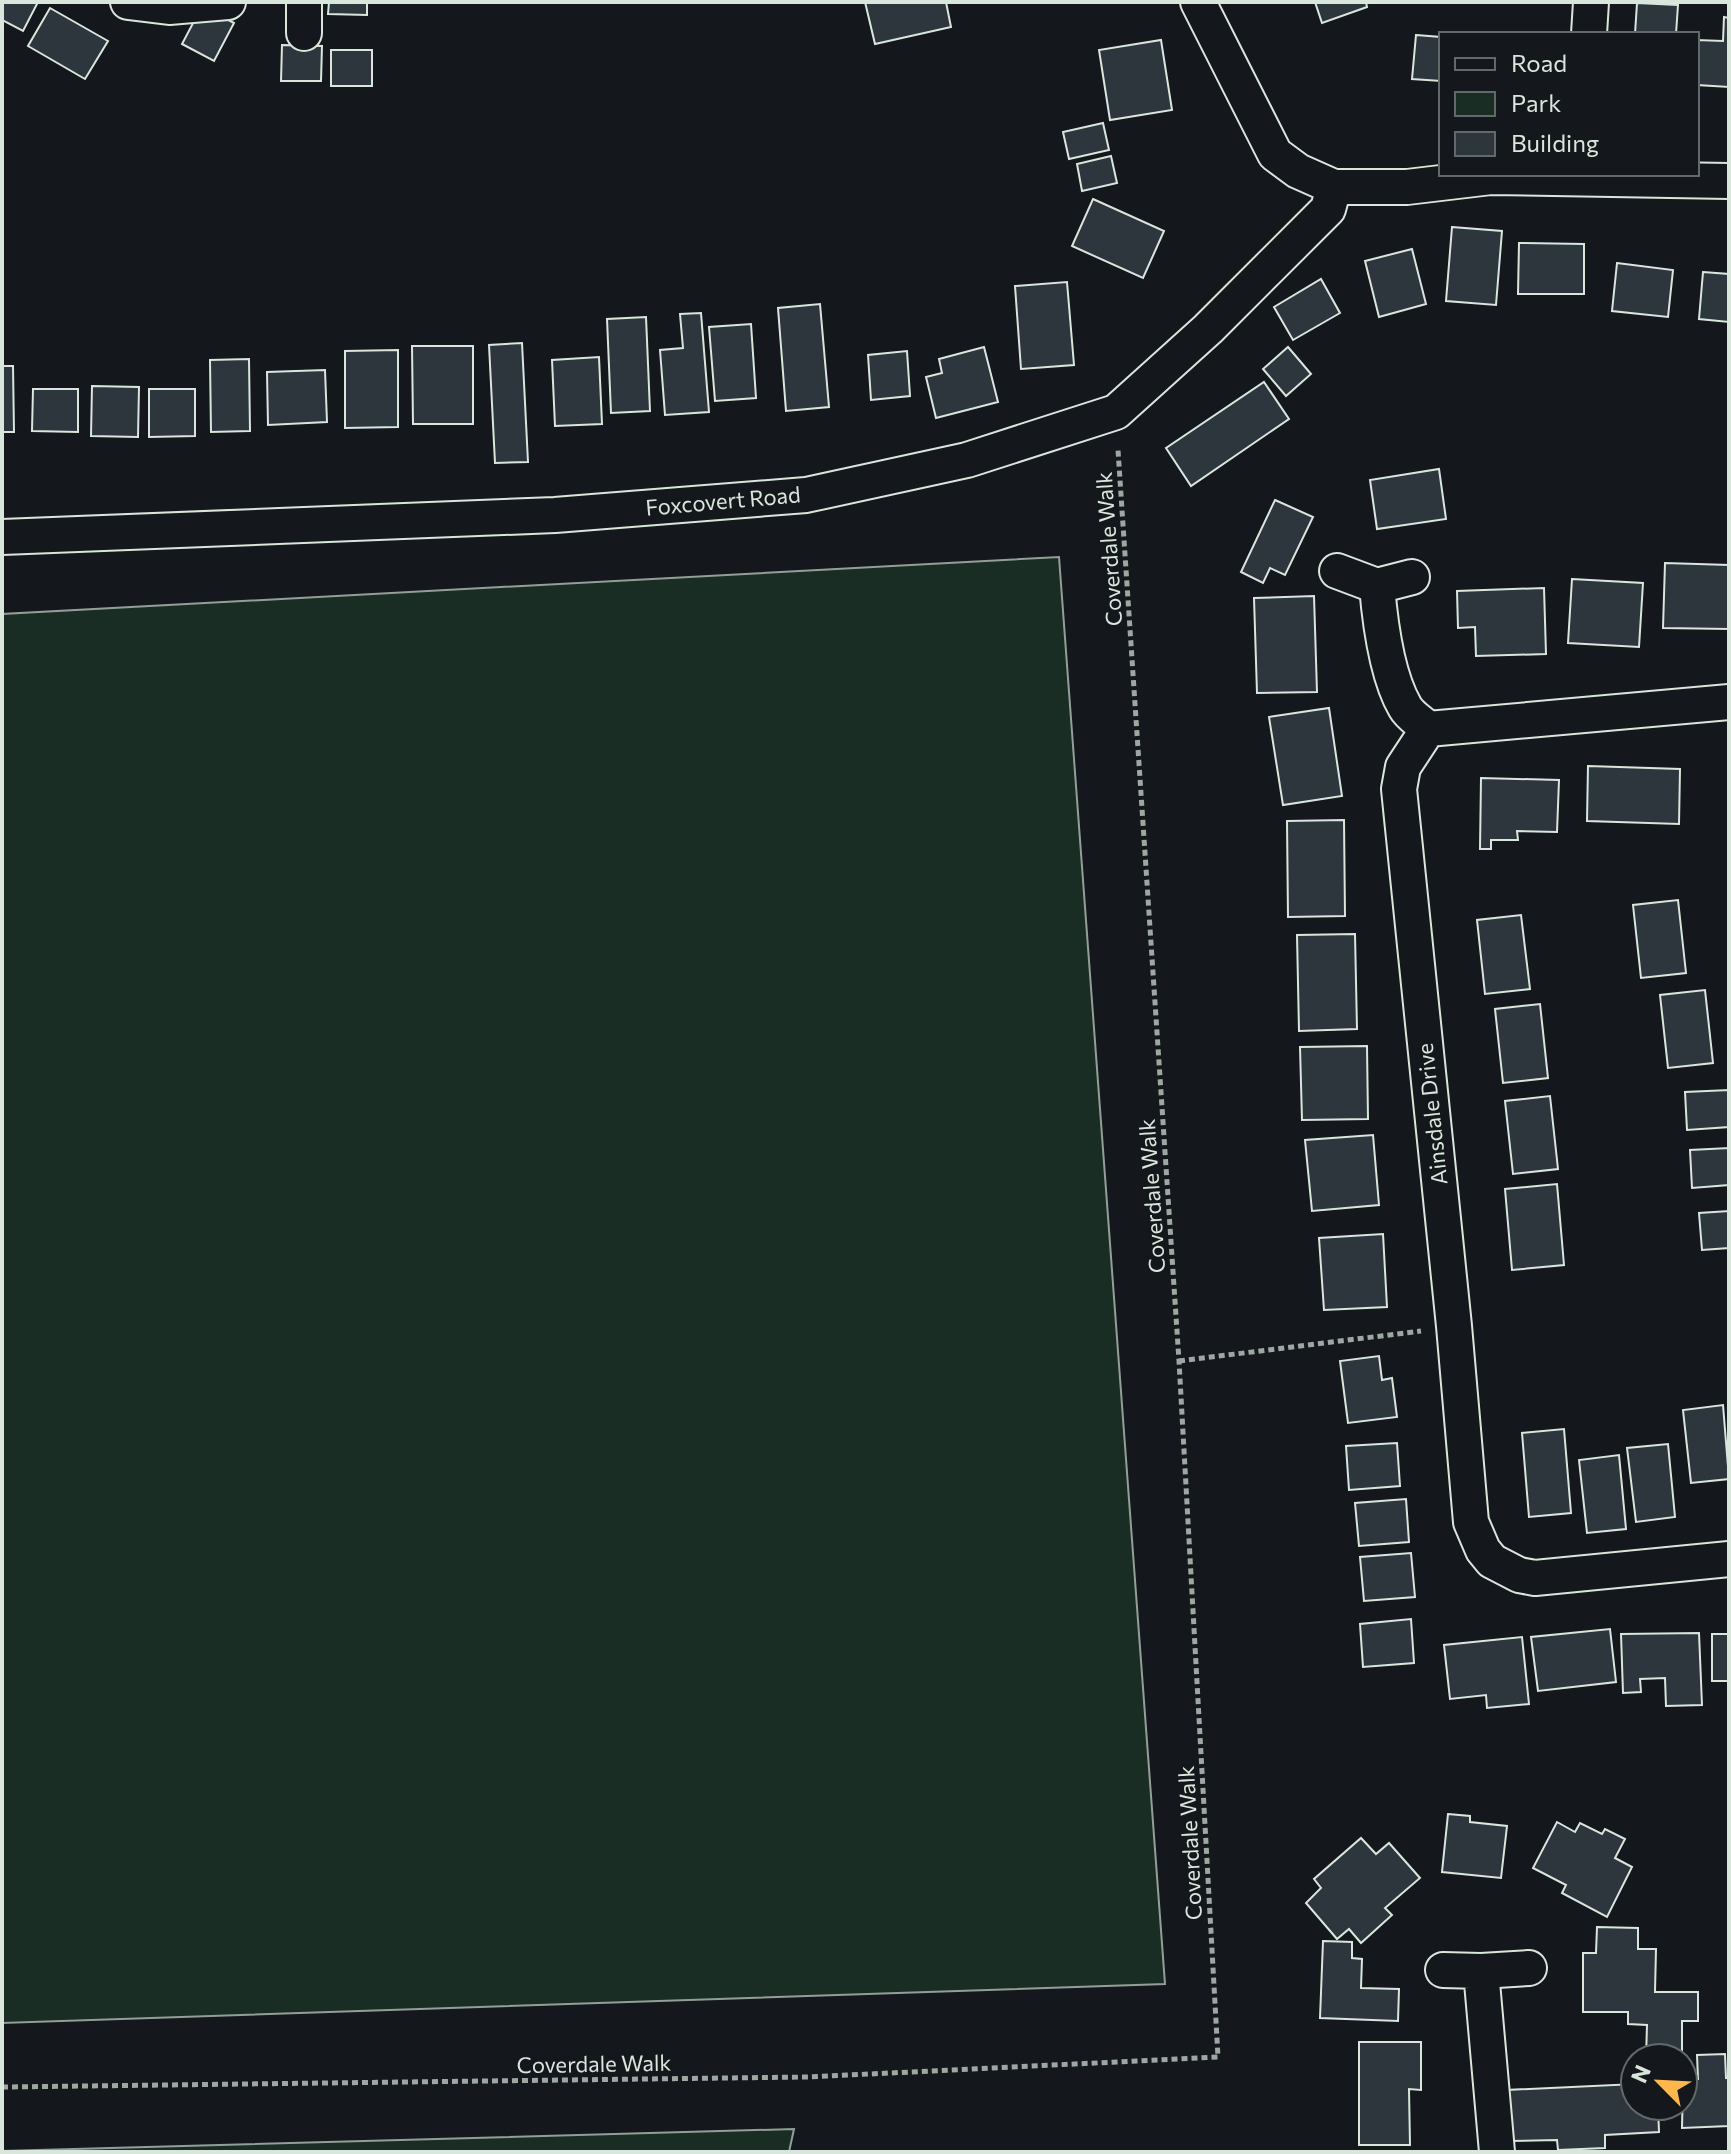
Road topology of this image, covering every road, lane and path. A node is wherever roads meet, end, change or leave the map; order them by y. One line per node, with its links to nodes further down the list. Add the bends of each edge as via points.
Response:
1 (128, 2): 2 (street, via 169,7)
2 (228, 2)
3 (1198, 2): 9 (street, via 1275,154)
4 (1591, 2): 5 (street)
5 (1589, 32)
6 (1536, 176): 9 (street)
7 (1606, 176): 8 (street)
8 (1729, 181)
9 (1334, 187): 10 (street, Foxcovert Road, via 1328,209)
10 (1116, 412): 11 (street, Foxcovert Road, via 967,460 806,495 555,515); 18 (path, Coverdale Walk)
11 (2, 537)
12 (1337, 571): 14 (street)
13 (1412, 577): 14 (street)
14 (1377, 586): 16 (street, via 1380,629 1397,686 1406,710)
15 (1729, 702): 16 (street)
16 (1428, 729): 17 (street, Ainsdale Drive, via 1403,767 1399,789)
17 (1454, 1326): 18 (path); 19 (street, Ainsdale Drive, via 1471,1522 1492,1561 1535,1578)
18 (1179, 1361): 23 (path, Coverdale Walk, via 1218,2057 808,2077)
19 (1729, 1559)
20 (1529, 1968): 22 (street)
21 (1443, 1970): 22 (street)
22 (1481, 1971): 24 (street)
23 (2, 2087)
24 (1497, 2152)

